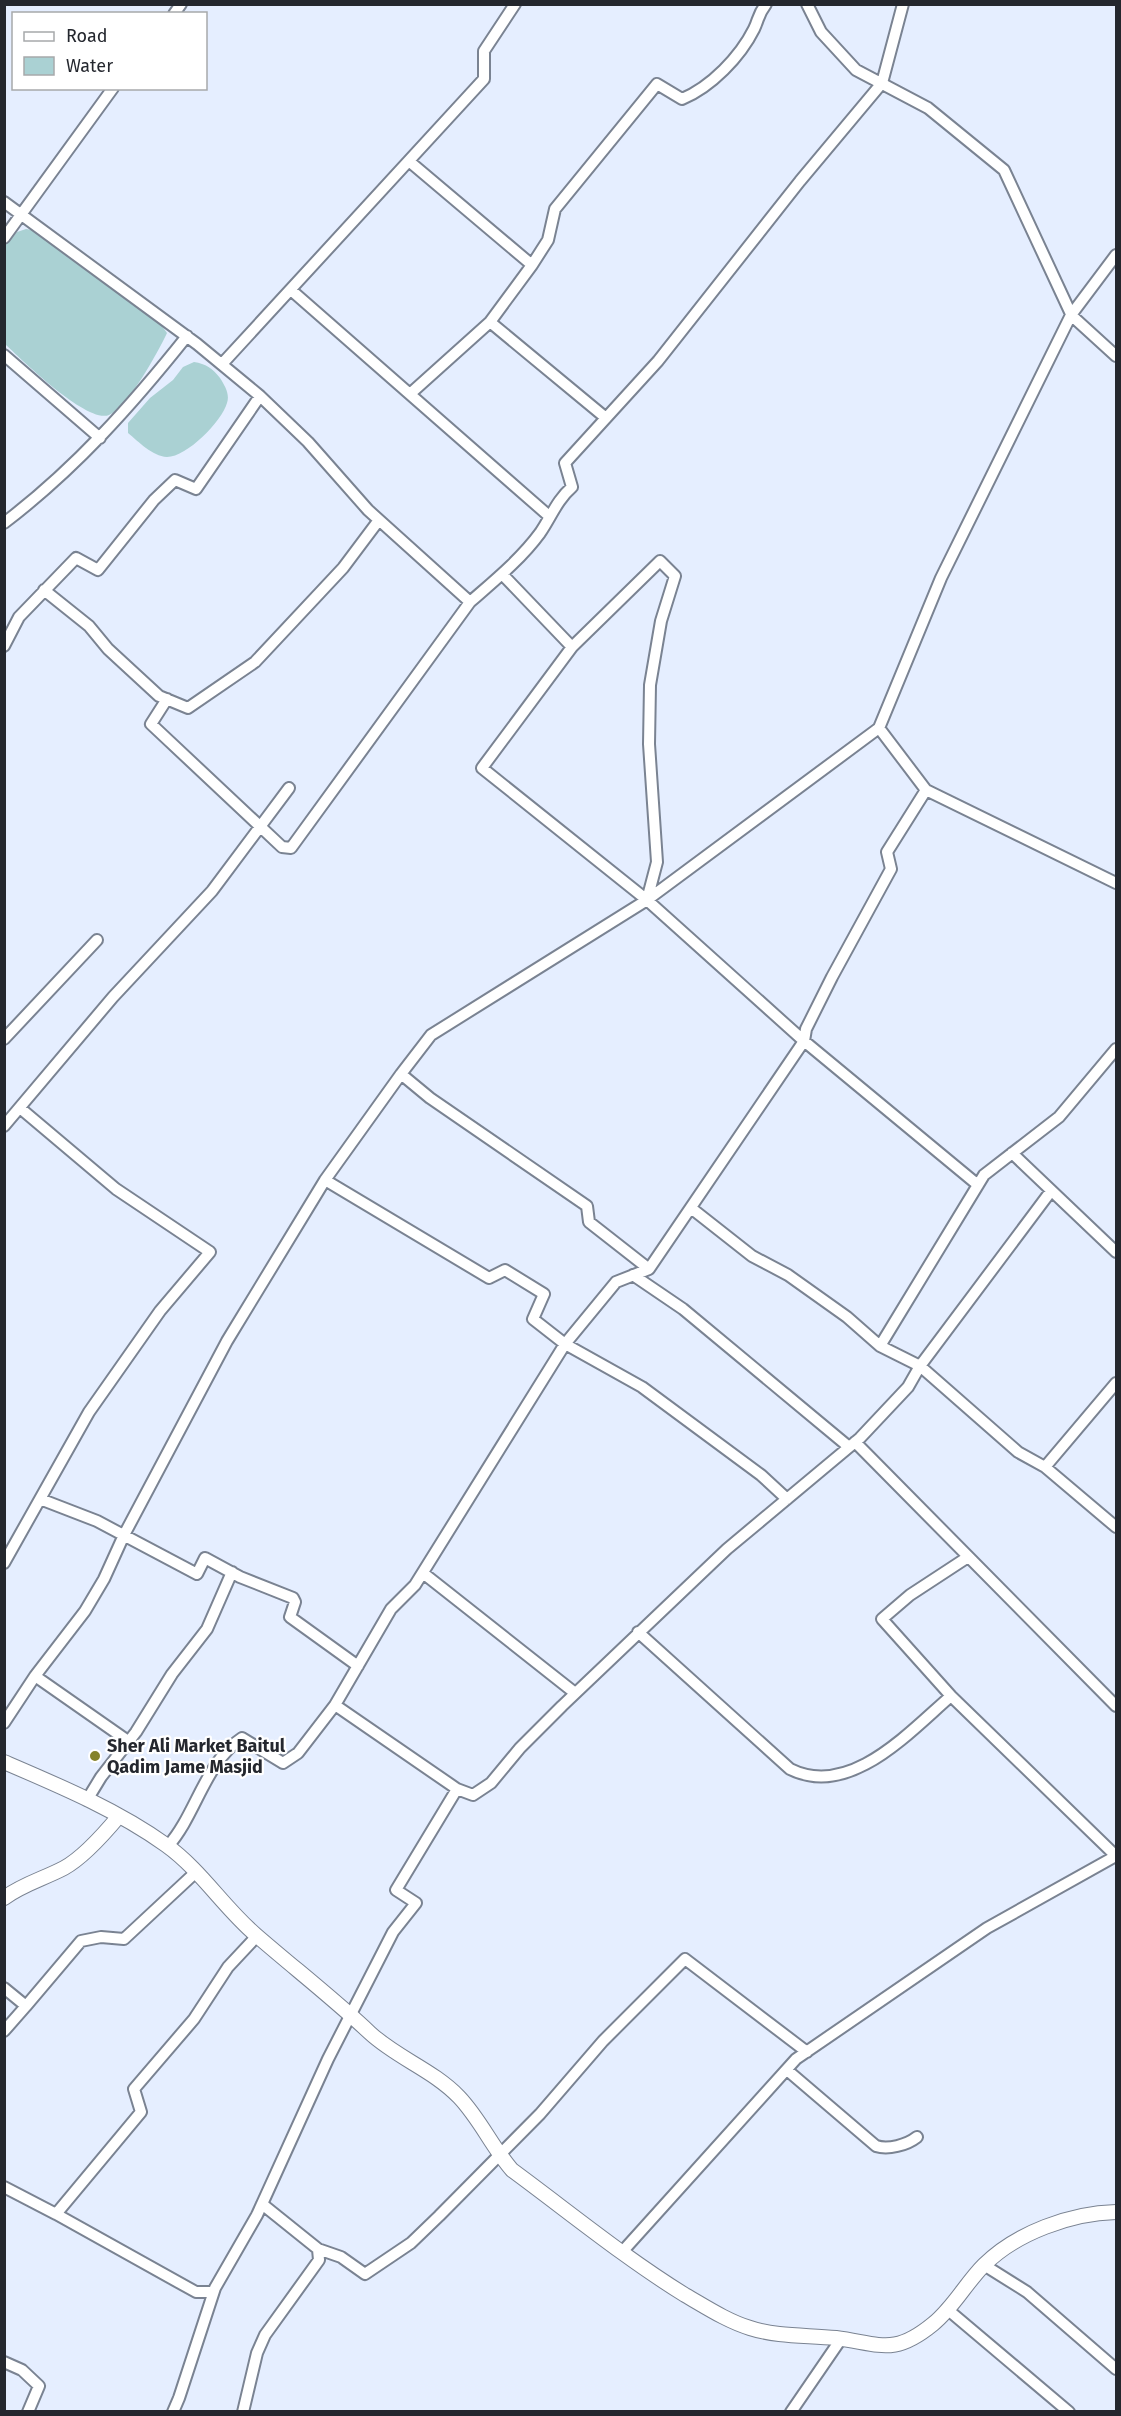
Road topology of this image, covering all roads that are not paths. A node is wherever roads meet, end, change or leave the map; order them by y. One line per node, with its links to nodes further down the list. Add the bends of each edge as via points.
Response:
1 (515, 4): 7 (street, via 484,51 484,79)
2 (766, 4): 12 (street, via 731,61 699,92 682,99 657,84 555,209 548,240)
3 (807, 4): 5 (street, via 821,32 856,70)
4 (903, 4): 5 (street)
5 (882, 83): 14 (street, via 928,108 1004,170); 22 (street, via 658,361)
6 (111, 90): 9 (street)
7 (410, 162): 12 (street); 13 (street)
8 (4, 202): 9 (street)
9 (23, 215): 10 (street); 16 (street)
10 (4, 238)
11 (1116, 255): 14 (street)
12 (532, 265): 15 (street)
13 (291, 290): 19 (street); 20 (street)
14 (1071, 314): 18 (street); 33 (street, via 941,579)
15 (490, 322): 20 (street); 22 (street)
16 (187, 336): 19 (street); 23 (street)
17 (4, 355): 23 (street)
18 (1116, 356)
19 (222, 364): 21 (street)
20 (411, 393): 24 (street)
21 (260, 396): 25 (street); 28 (street, via 196,489 175,480 98,570 76,558)
22 (606, 418): 24 (street, via 565,463 572,487)
23 (100, 438): 26 (street, via 44,492)
24 (549, 516): 27 (street, via 539,534)
25 (379, 520): 29 (street); 32 (street, via 343,568 255,662 189,708)
26 (4, 523)
27 (502, 574): 29 (street); 31 (street)
28 (44, 590): 30 (street, via 19,616); 32 (street, via 89,626 136,677)
29 (470, 602): 36 (street, via 291,848 282,847)
30 (4, 646)
31 (572, 647): 38 (street, via 482,768); 38 (street, via 660,561 675,576 661,621 650,685 649,744 657,862)
32 (167, 699): 36 (street, via 151,724)
33 (879, 728): 35 (street); 38 (street)
34 (289, 788): 36 (street)
35 (926, 790): 37 (street); 41 (street, via 887,852 891,869 832,977)
36 (261, 826): 44 (street, via 212,891 113,997)
37 (1116, 883)
38 (647, 900): 41 (street); 43 (street, via 431,1035)
39 (97, 940): 40 (street)
40 (4, 1039)
41 (804, 1041): 48 (street); 50 (street)
42 (1116, 1049): 46 (street, via 1059,1117)
43 (401, 1074): 47 (street); 52 (street, via 587,1206 590,1222)
44 (20, 1108): 45 (street); 60 (street, via 116,1189 210,1252 160,1311 89,1412)
45 (4, 1126)
46 (1012, 1153): 48 (street, via 984,1175); 49 (street)
47 (325, 1180): 54 (street, via 489,1278 505,1270 544,1294 533,1319); 63 (street, via 227,1341)
48 (978, 1185): 55 (street)
49 (1051, 1191): 51 (street); 56 (street)
50 (691, 1208): 52 (street); 55 (street, via 752,1256 788,1275 847,1317)
51 (1116, 1252)
52 (649, 1269): 53 (street)
53 (633, 1275): 54 (street, via 616,1282); 58 (street, via 683,1309)
54 (565, 1344): 61 (street, via 642,1387 761,1475); 67 (street)
55 (880, 1346): 56 (street)
56 (920, 1366): 58 (street, via 908,1387); 59 (street, via 1018,1452)
57 (1116, 1383): 59 (street)
58 (852, 1445): 61 (street); 64 (street)
59 (1045, 1467): 62 (street)
60 (40, 1499): 63 (street); 65 (street)
61 (787, 1499): 68 (street)
62 (1116, 1527)
63 (124, 1535): 66 (street, via 197,1574 205,1558); 70 (street, via 85,1611)
64 (968, 1557): 72 (street, via 910,1595 882,1619); 74 (street)
65 (4, 1563)
66 (232, 1572): 69 (street, via 293,1598 296,1602 290,1617); 76 (street, via 207,1629)
67 (423, 1573): 69 (street, via 391,1609); 71 (street)
68 (638, 1632): 71 (street); 72 (street, via 790,1768 819,1778 838,1776 877,1755)
69 (358, 1666): 73 (street)
70 (35, 1676): 75 (street); 76 (street)
71 (575, 1693): 78 (street, via 491,1783 473,1795)
72 (951, 1696): 82 (street)
73 (335, 1705): 78 (street); 81 (street, via 298,1753 283,1763 242,1738 228,1748)
74 (1116, 1706)
75 (4, 1723)
76 (128, 1741): 79 (street)
77 (4, 1761): 79 (street)
78 (457, 1789): 88 (street, via 396,1890 416,1904 393,1932)
79 (87, 1800): 80 (street)
80 (119, 1816): 81 (street); 84 (street, via 77,1859)
81 (168, 1846): 83 (street)
82 (1115, 1857): 90 (street, via 987,1928)
83 (196, 1872): 85 (street); 87 (street, via 124,1939 101,1937 81,1941)
84 (4, 1898)
85 (257, 1936): 88 (street); 97 (street, via 228,1967 194,2019 134,2090 141,2112)
86 (4, 1988): 87 (street)
87 (26, 2006): 89 (street)
88 (351, 2014): 93 (street, via 381,2042 456,2094 474,2114); 95 (street)
89 (4, 2031)
90 (807, 2052): 91 (street); 93 (street, via 685,1959 610,2033)
91 (787, 2070): 92 (street, via 876,2146 909,2143); 99 (street)
92 (917, 2137)
93 (499, 2155): 98 (street, via 411,2243 365,2274 341,2257); 99 (street, via 512,2170)
94 (4, 2187): 97 (street)
95 (262, 2204): 98 (street); 101 (street)
96 (1116, 2212): 100 (street, via 1033,2232)
97 (56, 2214): 101 (street, via 196,2292)
98 (318, 2249): 108 (street, via 319,2260 265,2335)
99 (622, 2252): 103 (street, via 655,2277 749,2328 780,2335)
100 (984, 2265): 102 (street); 105 (street, via 1027,2292)
101 (213, 2292): 107 (street)
102 (947, 2309): 103 (street, via 908,2342 887,2347); 110 (street)
103 (842, 2339): 109 (street)
104 (4, 2362): 106 (street, via 22,2370 39,2386)
105 (1116, 2369)
106 (28, 2412)
107 (172, 2412)
108 (243, 2412)
109 (791, 2412)
110 (1069, 2412)

